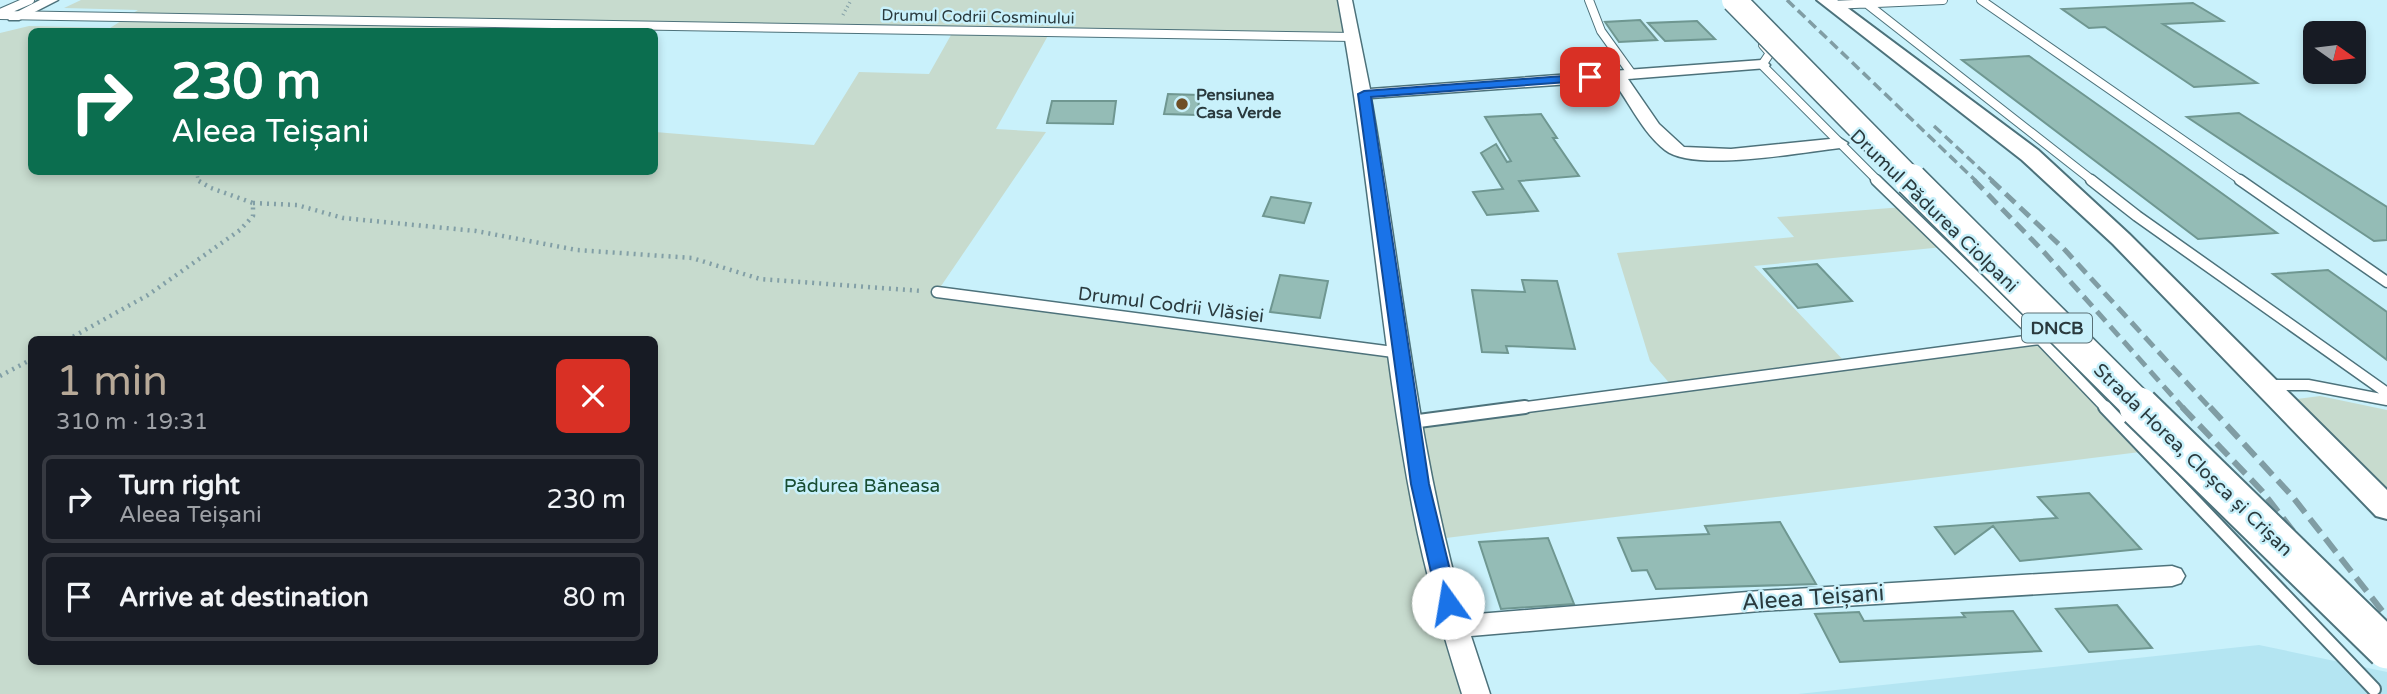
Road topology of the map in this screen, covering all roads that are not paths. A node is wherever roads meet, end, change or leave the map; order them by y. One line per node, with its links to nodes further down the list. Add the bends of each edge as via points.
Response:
1 (30, 0): 12 (lane)
2 (51, 0): 12 (street)
3 (1345, 0): 13 (street)
4 (1589, 0): 15 (lane)
5 (1720, 0): 14 (lane, via 1770,53)
6 (1734, 0): 30 (main road, Strada Horea, Cloșca și Crișan / DNCB, bridge, via 2017,288)
7 (1754, 0): 28 (main road, Strada Horea, Cloșca și Crișan / DNCB, via 2043,287)
8 (1943, 0): 11 (lane)
9 (1980, 0): 18 (lane)
10 (1829, 3): 11 (lane); 22 (street, via 2030,155 2121,239)
11 (1866, 3): 23 (lane, via 2137,216)
12 (3, 17): 13 (lane, Drumul Codrii Cosminului)
13 (1353, 37): 16 (street)
14 (1762, 65): 15 (street); 17 (lane, Drumul Pădurea Ciolpani)
15 (1625, 75): 16 (street); 17 (street, via 1665,142 1678,152 1709,156)
16 (1364, 94): 21 (street)
17 (1840, 144): 20 (lane, Drumul Pădurea Ciolpani)
18 (2387, 282)
19 (937, 292): 21 (lane, Drumul Codrii Vlăsiei)
20 (2040, 339): 25 (lane); 31 (lane, Drumul Pădurea Ciolpani)
21 (1401, 353): 25 (street)
22 (2264, 385): 24 (lane, via 2308,385); 26 (street)
23 (2387, 393)
24 (2387, 400)
25 (1411, 422): 29 (street, via 1420,484)
26 (2387, 508)
27 (2172, 576): 29 (street, Aleea Teișani, via 1760,601)
28 (2387, 617)
29 (1454, 627): 32 (street)
30 (2387, 649)
31 (2374, 689)
32 (1476, 694)

